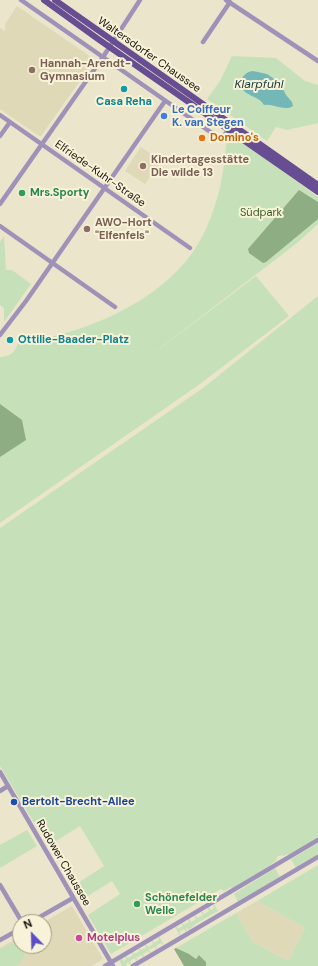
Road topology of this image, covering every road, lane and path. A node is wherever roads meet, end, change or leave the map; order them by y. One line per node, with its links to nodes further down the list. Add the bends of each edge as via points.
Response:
1 (21, 0): 8 (street)
2 (44, 0): 7 (main road, Waltersdorfer Chaussee)
3 (55, 0): 7 (main road, Waltersdorfer Chaussee)
4 (140, 0): 7 (street)
5 (228, 1): 6 (street); 9 (street)
6 (203, 42)
7 (111, 44): 8 (street); 13 (main road, Waltersdorfer Chaussee)
8 (103, 57): 10 (street); 15 (street)
9 (318, 61)
10 (165, 100): 13 (street, via 219,138 222,138); 17 (street)
11 (0, 115): 12 (street, Elfriede-Kuhr-Straße)
12 (10, 122): 14 (street); 15 (street, Elfriede-Kuhr-Straße)
13 (230, 127): 16 (main road, Waltersdorfer Chaussee); 18 (main road, Waltersdorfer Chaussee)
14 (0, 136)
15 (42, 144): 17 (street, Elfriede-Kuhr-Straße); 19 (street)
16 (318, 185)
17 (105, 188): 21 (street, Elfriede-Kuhr-Straße); 22 (street)
18 (318, 192)
19 (0, 204)
20 (0, 226): 22 (street)
21 (190, 248)
22 (52, 263): 23 (street); 24 (street)
23 (115, 307)
24 (0, 335)
25 (0, 772): 26 (street, Rudower Chaussee)
26 (8, 786): 27 (street); 31 (street, Rudower Chaussee)
27 (0, 791)
28 (318, 840): 36 (street)
29 (318, 857): 38 (street)
30 (0, 885): 32 (street)
31 (73, 898): 33 (street); 36 (street, Rudower Chaussee)
32 (17, 914)
33 (45, 914)
34 (12, 933): 35 (street)
35 (0, 940)
36 (112, 964): 37 (street)
37 (105, 966)
38 (133, 966)

